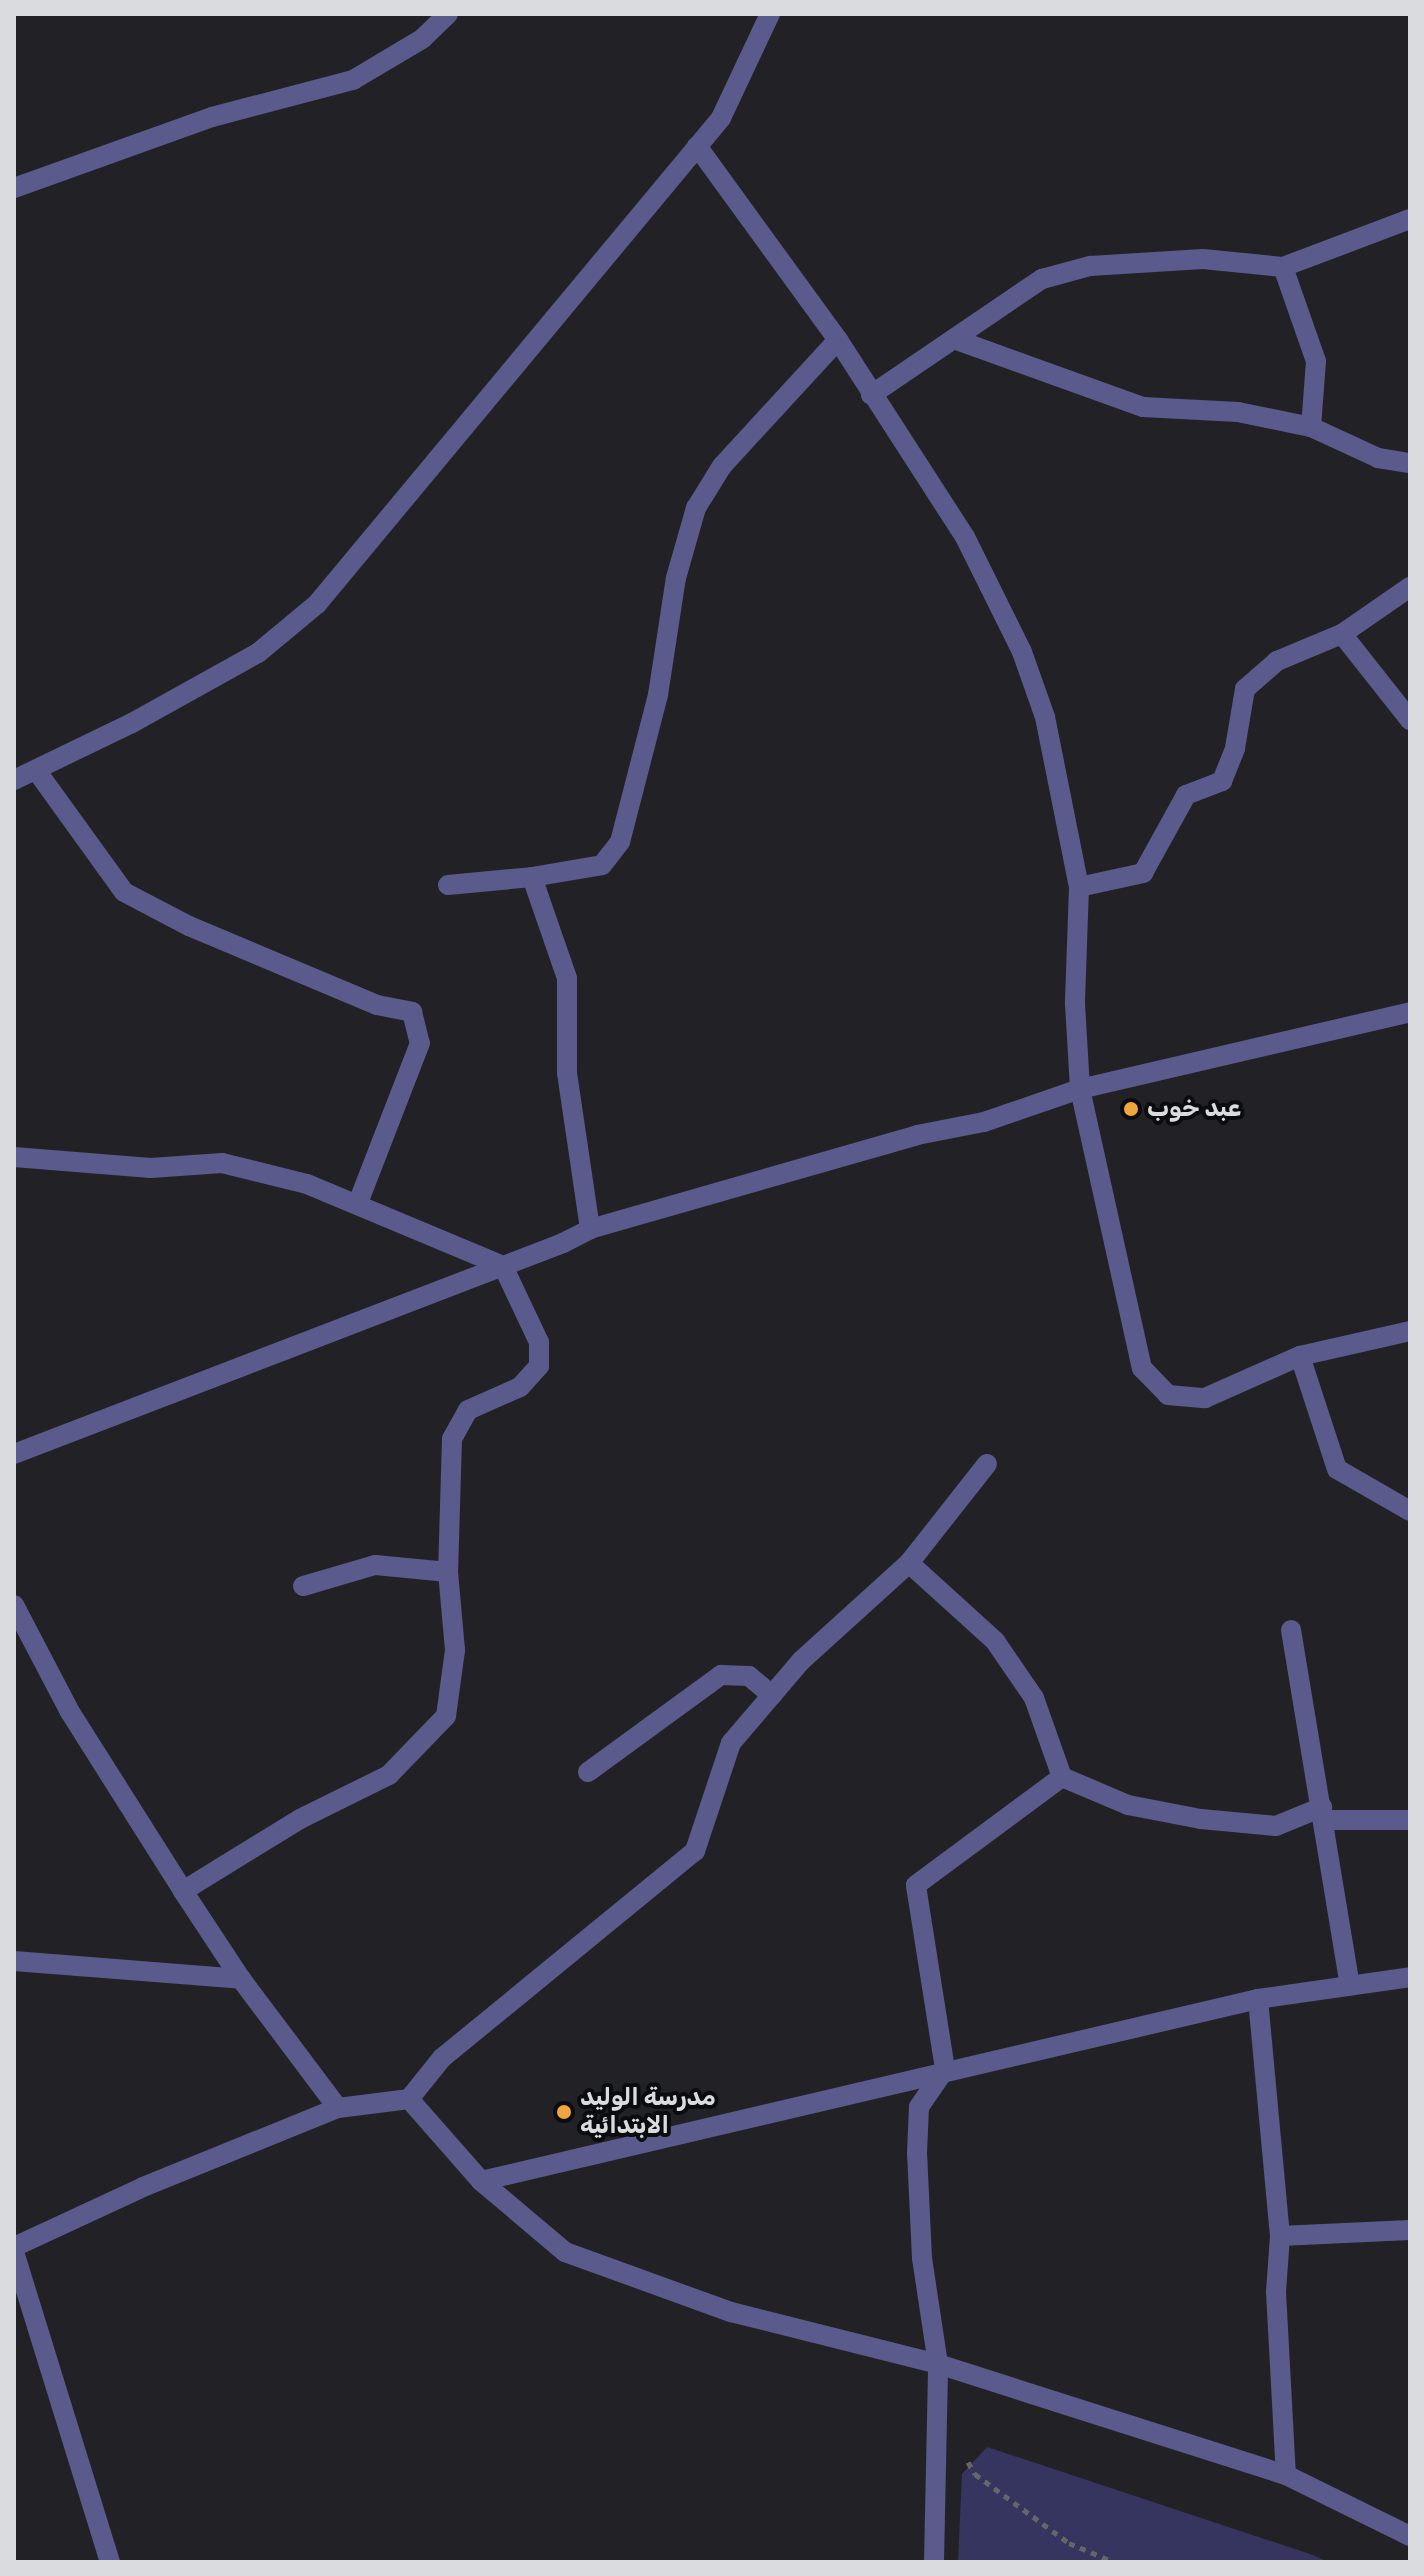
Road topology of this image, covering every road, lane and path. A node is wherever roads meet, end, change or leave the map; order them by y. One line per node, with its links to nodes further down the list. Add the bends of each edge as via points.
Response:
1 (448, 14): 4 (street, via 422,39 353,80 212,117)
2 (770, 14): 3 (street, via 721,118)
3 (697, 146): 8 (street); 15 (street, via 317,604 258,653)
4 (14, 188)
5 (1410, 219): 6 (street)
6 (1283, 267): 7 (street, via 1203,259 1090,266 1042,279); 10 (street, via 1316,361)
7 (954, 339): 9 (street); 10 (street, via 1143,407 1238,412)
8 (838, 340): 9 (street); 17 (street, via 722,466 696,508 676,578 658,695 620,842 602,865)
9 (871, 395): 19 (street, via 965,537 1022,652 1045,717)
10 (1311, 427): 11 (street, via 1378,458)
11 (1410, 463)
12 (1410, 587): 13 (street)
13 (1342, 634): 14 (street); 19 (street, via 1277,661 1245,689 1235,748 1222,781 1186,795 1143,873)
14 (1410, 720)
15 (36, 770): 16 (street); 23 (street, via 124,892 189,926 377,1005 412,1012 420,1043)
16 (14, 780)
17 (532, 877): 18 (street); 24 (street, via 567,978 567,1073)
18 (448, 885)
19 (1079, 887): 21 (street, via 1075,1004)
20 (1410, 1012): 21 (street)
21 (1080, 1089): 24 (street, via 984,1122 917,1135); 27 (street, via 1142,1368 1168,1395 1205,1398)
22 (14, 1157): 23 (street, via 151,1168 222,1163)
23 (358, 1203): 25 (street)
24 (590, 1229): 25 (street)
25 (503, 1266): 28 (street); 32 (street, via 539,1342 539,1366 520,1387 468,1410 452,1439)
26 (1410, 1331): 27 (street)
27 (1300, 1356): 30 (street, via 1337,1469)
28 (14, 1454)
29 (987, 1464): 31 (street)
30 (1410, 1511)
31 (909, 1563): 36 (street, via 802,1660); 38 (street, via 995,1641 1034,1698)
32 (448, 1572): 33 (street, via 375,1565); 41 (street, via 455,1650 446,1716 389,1775 300,1819)
33 (303, 1586)
34 (14, 1605): 41 (street, via 70,1712)
35 (1291, 1630): 39 (street)
36 (772, 1695): 37 (street, via 749,1676 721,1675); 48 (street, via 731,1743 695,1851 442,2058)
37 (588, 1772)
38 (1062, 1777): 39 (street, via 1128,1805 1201,1819 1276,1826); 47 (street, via 916,1885)
39 (1324, 1814): 40 (street); 45 (street)
40 (1410, 1820)
41 (183, 1891): 44 (street)
42 (14, 1961): 44 (street)
43 (1410, 1977): 45 (street)
44 (241, 1979): 49 (street)
45 (1350, 1985): 46 (street)
46 (1258, 1999): 47 (street); 52 (street)
47 (945, 2069): 50 (street); 54 (street, via 919,2107 917,2153 922,2258)
48 (409, 2099): 49 (street); 50 (street)
49 (338, 2108): 53 (street, via 143,2187)
50 (481, 2181): 54 (street, via 565,2252 634,2280 731,2312)
51 (1410, 2230): 52 (street)
52 (1280, 2236): 56 (street, via 1276,2292)
53 (14, 2249): 58 (street)
54 (938, 2364): 55 (street); 56 (street)
55 (937, 2405): 59 (street); 60 (path, via 975,2474 1069,2543)
56 (1286, 2475): 57 (street)
57 (1410, 2536)
58 (110, 2562)
59 (934, 2562)
60 (1114, 2562)

